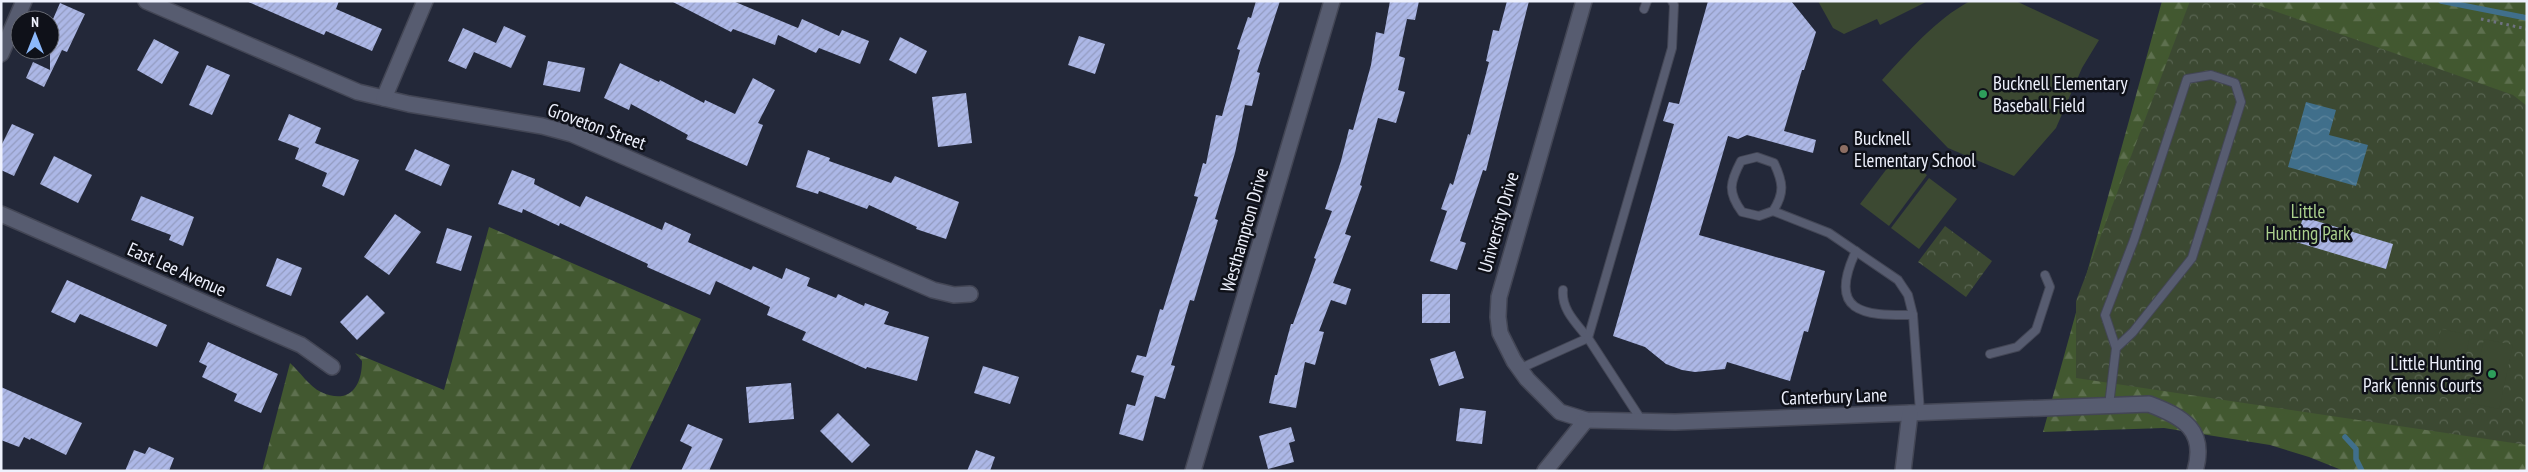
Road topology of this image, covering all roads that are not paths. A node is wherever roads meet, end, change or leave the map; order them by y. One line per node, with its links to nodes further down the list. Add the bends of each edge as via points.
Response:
1 (24, 1): 7 (street)
2 (146, 1): 8 (street, Groveton Street, via 333,82)
3 (425, 1): 8 (street)
4 (1332, 1): 25 (street, Westhampton Drive)
5 (1584, 1): 20 (street, University Drive, via 1499,297 1500,333 1506,349)
6 (1672, 1): 16 (lane, via 1672,48)
7 (1, 54)
8 (384, 98): 14 (street, Groveton Street, via 572,134 933,290 954,295)
9 (1774, 211): 9 (lane, via 1781,199 1783,181 1774,164 1757,157 1741,161 1731,179 1734,201 1742,212 1759,216); 11 (lane, via 1829,233)
10 (1, 214): 19 (street, East Lee Avenue, via 301,345)
11 (1856, 251): 15 (lane, via 1898,280 1908,295); 15 (lane, via 1846,272 1845,290 1851,303 1863,312)
12 (2045, 275): 18 (lane, via 2050,287 2036,330 2017,347)
13 (1563, 290): 16 (lane, via 1562,300 1566,309)
14 (970, 294)
15 (1913, 315): 22 (lane)
16 (1588, 338): 20 (lane); 24 (lane)
17 (2116, 348): 17 (lane, via 2133,332 2192,258 2241,102 2235,84 2211,76 2187,80 2134,240 2105,315); 21 (lane)
18 (1990, 354)
19 (332, 367)
20 (1520, 369): 23 (street, University Drive, via 1560,412)
21 (2109, 406): 22 (street, Canterbury Lane); 28 (street, Canterbury Lane, via 2150,404 2183,419 2198,442)
22 (1915, 413): 24 (street, Canterbury Lane); 27 (street)
23 (1586, 420): 24 (street, Canterbury Lane); 26 (street)
24 (1644, 422)
25 (1193, 471)
26 (1545, 471)
27 (1902, 471)
28 (2195, 471)

